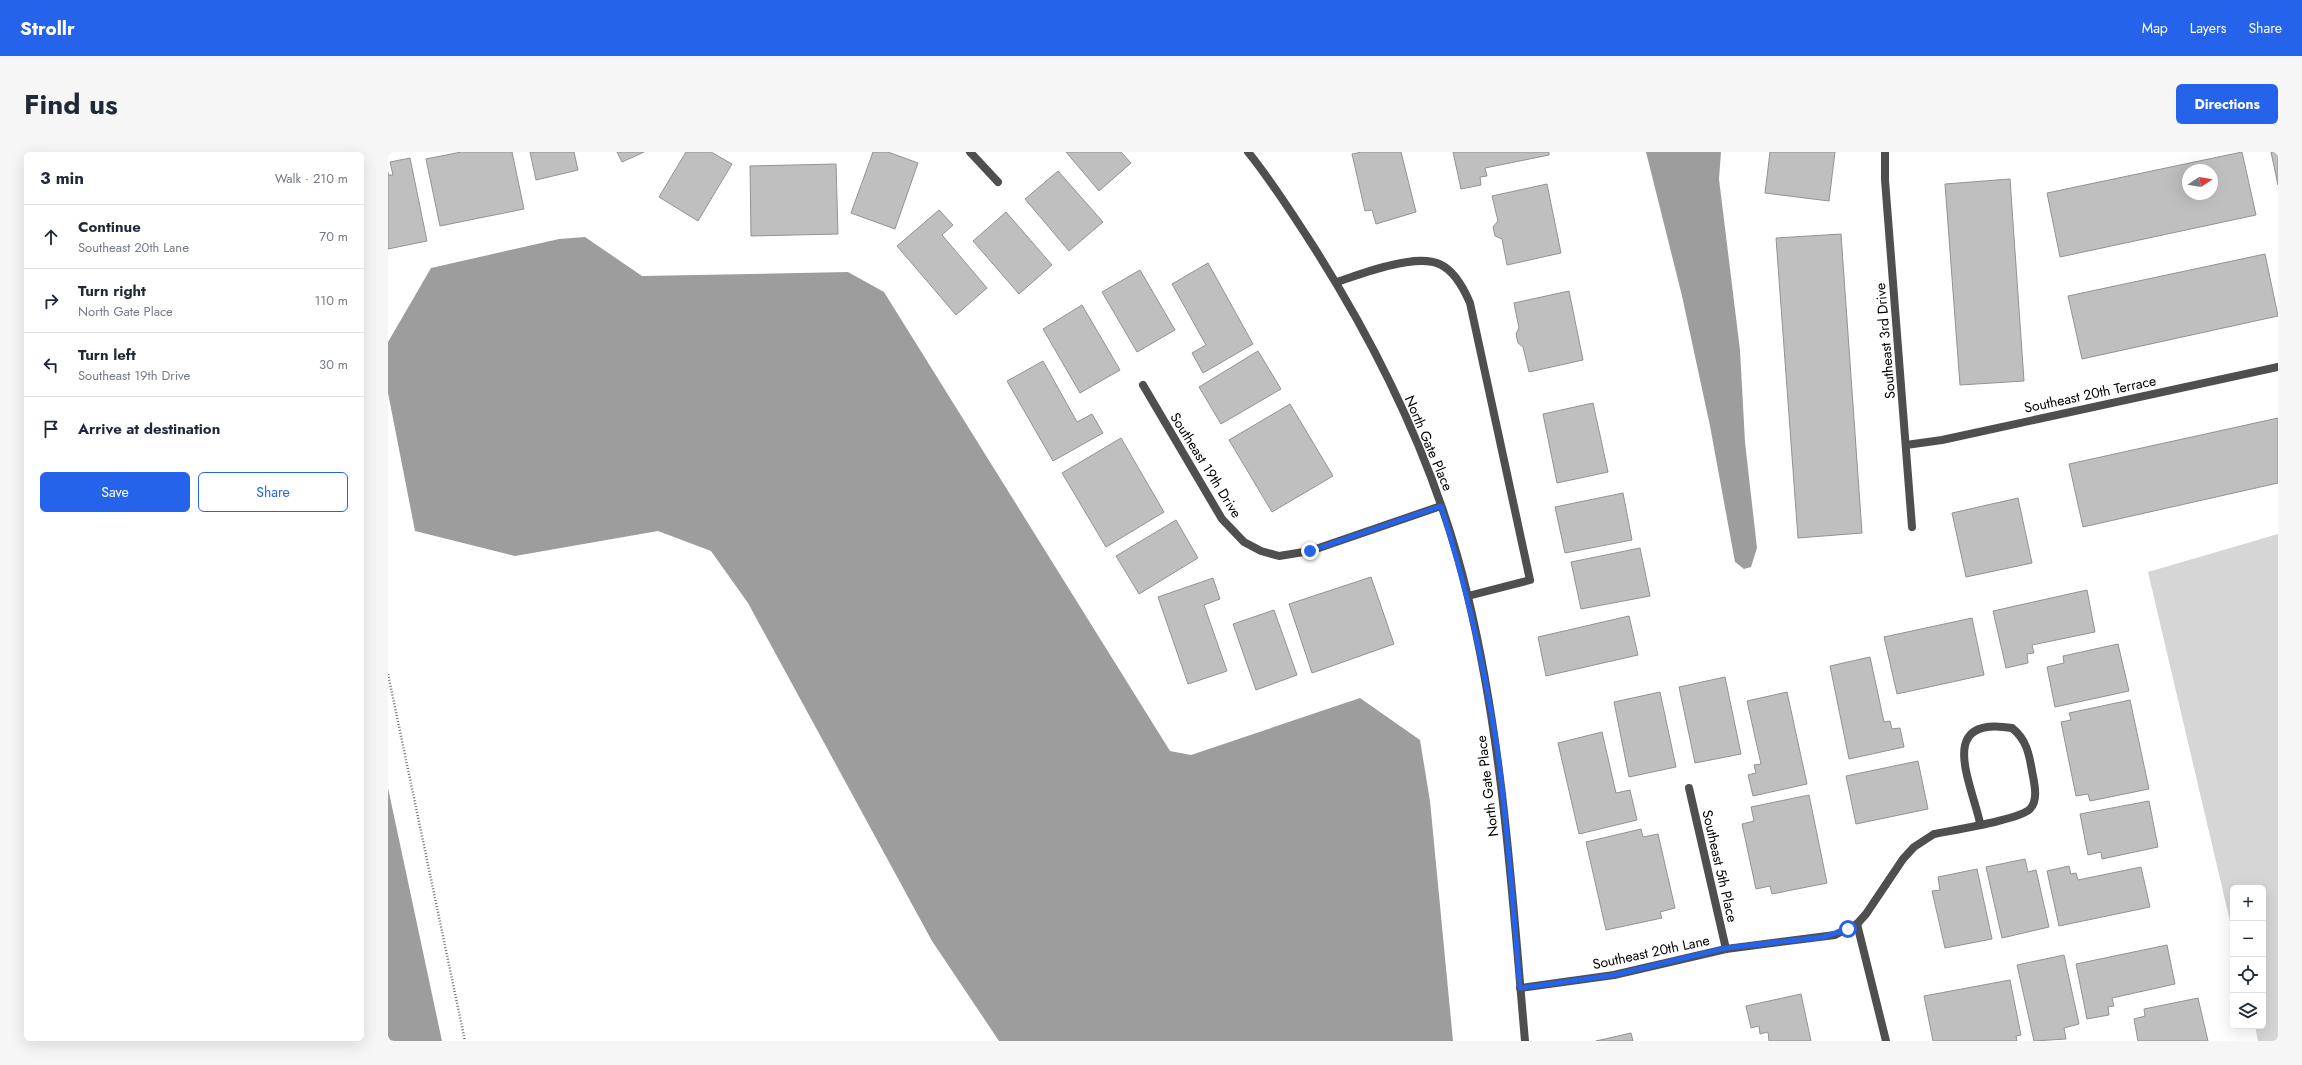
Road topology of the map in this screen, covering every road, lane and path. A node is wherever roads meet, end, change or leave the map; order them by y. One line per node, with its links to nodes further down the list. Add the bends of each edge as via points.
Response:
1 (970, 152): 4 (street)
2 (1248, 152): 5 (street, North Gate Place)
3 (1885, 152): 8 (street, Southeast 3rd Drive, via 1885,180)
4 (998, 182)
5 (1336, 282): 9 (street, North Gate Place, via 1415,437); 11 (street, via 1370,270 1415,259 1439,264 1450,272 1464,290 1473,317 1530,580)
6 (2278, 367): 8 (street, Southeast 20th Terrace, via 1942,440)
7 (1143, 384): 9 (street, Southeast 19th Drive, via 1222,519 1244,542 1261,550 1279,556 1310,551)
8 (1906, 444): 10 (street, Southeast 3rd Drive)
9 (1441, 506): 11 (street, North Gate Place)
10 (1912, 527)
11 (1468, 596): 17 (street, North Gate Place, via 1497,749)
12 (388, 674): 18 (path)
13 (1690, 788): 16 (street, Southeast 5th Place)
14 (1980, 824): 14 (street, via 2023,813 2030,809 2034,802 2035,791 2027,746 2020,734 2012,728 1978,730 1968,735 1965,741 1963,756); 15 (street, via 1934,834 1914,846)
15 (1857, 924): 16 (street, Southeast 20th Lane, via 1823,937); 20 (street)
16 (1726, 948): 17 (street, Southeast 20th Lane, via 1614,975)
17 (1520, 988): 19 (street, North Gate Place)
18 (465, 1041)
19 (1525, 1041)
20 (1886, 1041)

